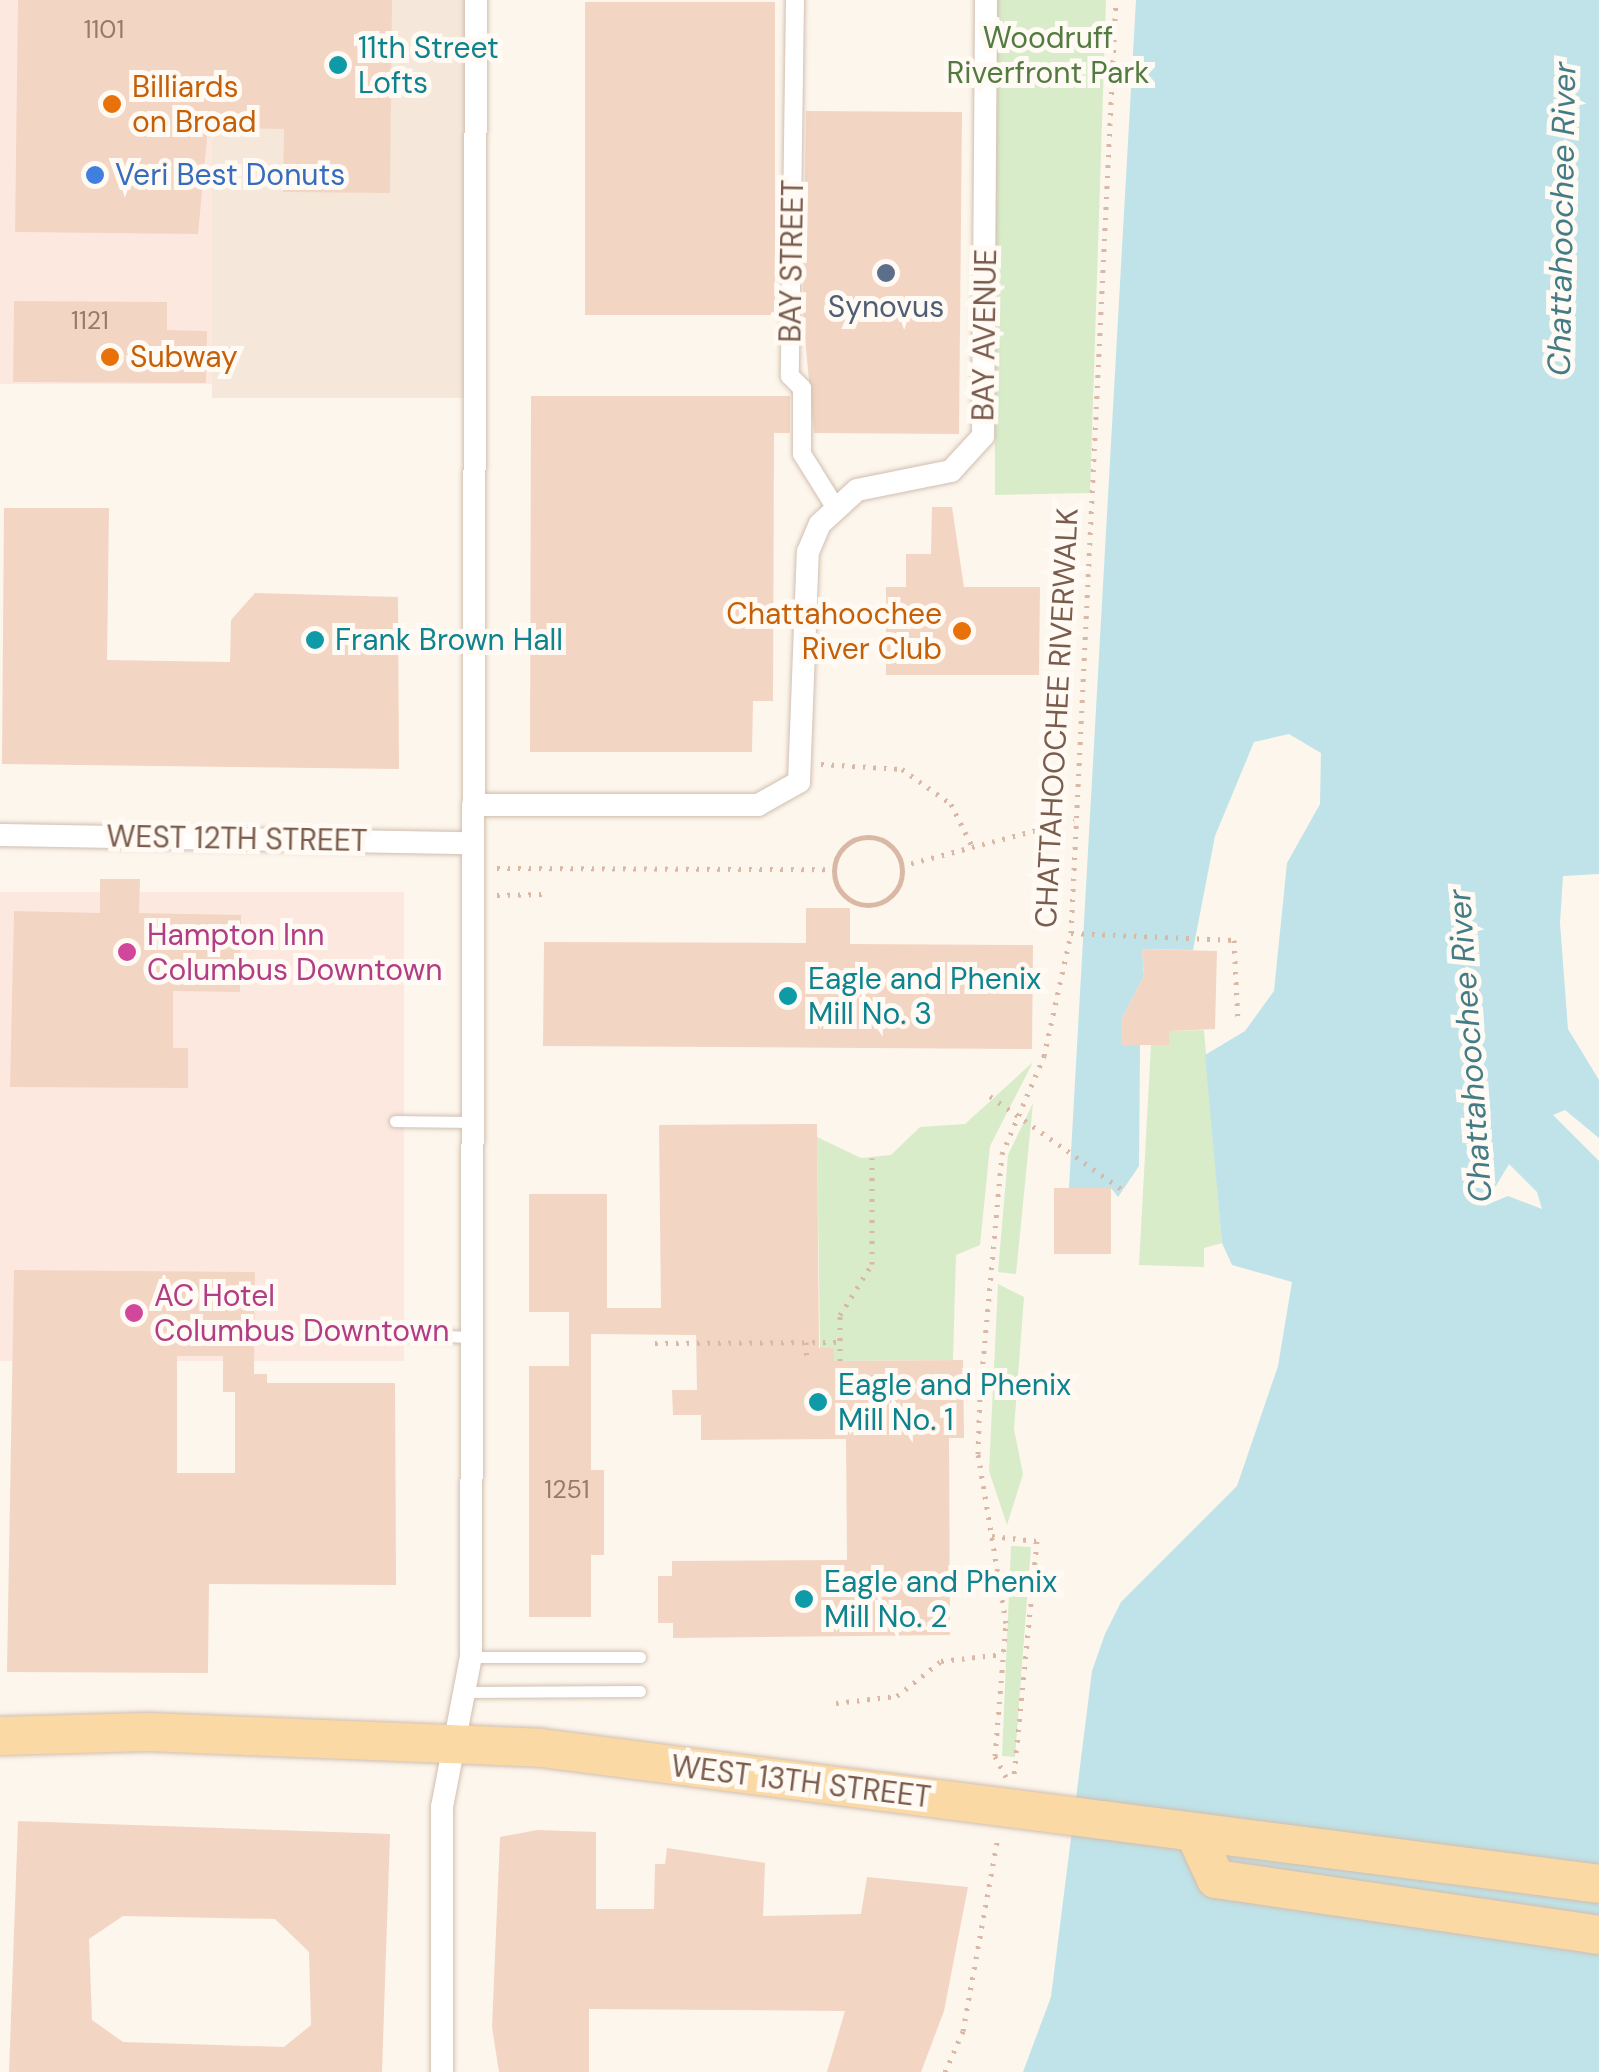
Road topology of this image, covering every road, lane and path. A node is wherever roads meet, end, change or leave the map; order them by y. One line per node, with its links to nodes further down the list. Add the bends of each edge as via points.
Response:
1 (476, 0): 7 (street)
2 (795, 0): 5 (street, BAY STREET, via 790,376 802,388 802,454)
3 (986, 0): 5 (street, BAY AVENUE, via 983,436 950,471 884,482)
4 (1116, 0): 8 (path, CHATTAHOOCHEE RIVERWALK)
5 (835, 507): 6 (street, via 808,552)
6 (805, 764): 7 (street, via 789,795 758,806); 11 (path, via 902,769 951,804)
7 (473, 806): 10 (street)
8 (1074, 820): 11 (path); 17 (path, CHATTAHOOCHEE RIVERWALK)
9 (0, 835): 10 (street, WEST 12TH STREET)
10 (473, 842): 13 (street)
11 (970, 844): 12 (path)
12 (901, 866): 14 (path, via 885,842 862,838 842,848); 14 (path, via 895,891 867,905 840,890)
13 (473, 868): 14 (path); 16 (street)
14 (834, 870)
15 (544, 894): 16 (path)
16 (472, 895): 21 (street)
17 (1071, 933): 18 (path, via 1234,940); 31 (path, CHATTAHOOCHEE RIVERWALK, via 1044,1056 996,1190 978,1454)
18 (1238, 1023)
19 (990, 1096): 23 (path, bridge)
20 (396, 1121): 21 (lane)
21 (470, 1122): 25 (street)
22 (872, 1158): 27 (path, via 872,1264 844,1305)
23 (1123, 1190)
24 (395, 1334): 25 (lane)
25 (471, 1337): 33 (street)
26 (806, 1342): 27 (path); 28 (path); 30 (path)
27 (839, 1342): 29 (path)
28 (655, 1344)
29 (840, 1361)
30 (807, 1362)
31 (992, 1536): 32 (path, CHATTAHOOCHEE RIVERWALK); 39 (path, via 1037,1541 1017,1774)
32 (1004, 1654): 37 (path, via 940,1661 897,1696); 39 (path, CHATTAHOOCHEE RIVERWALK, via 995,1756)
33 (470, 1657): 34 (lane); 36 (street)
34 (640, 1657)
35 (640, 1691): 36 (lane)
36 (458, 1692): 45 (street, via 442,1807)
37 (836, 1702)
38 (0, 1736): 42 (main road, WEST 13TH STREET, via 147,1732 541,1748)
39 (1008, 1781): 40 (path, CHATTAHOOCHEE RIVERWALK)
40 (1004, 1799)
41 (1001, 1818): 46 (path, via 981,1949)
42 (1194, 1832): 43 (main road, WEST 13TH STREET); 44 (main road, via 1216,1878)
43 (1599, 1884)
44 (1599, 1934)
45 (442, 2072)
46 (945, 2072)

